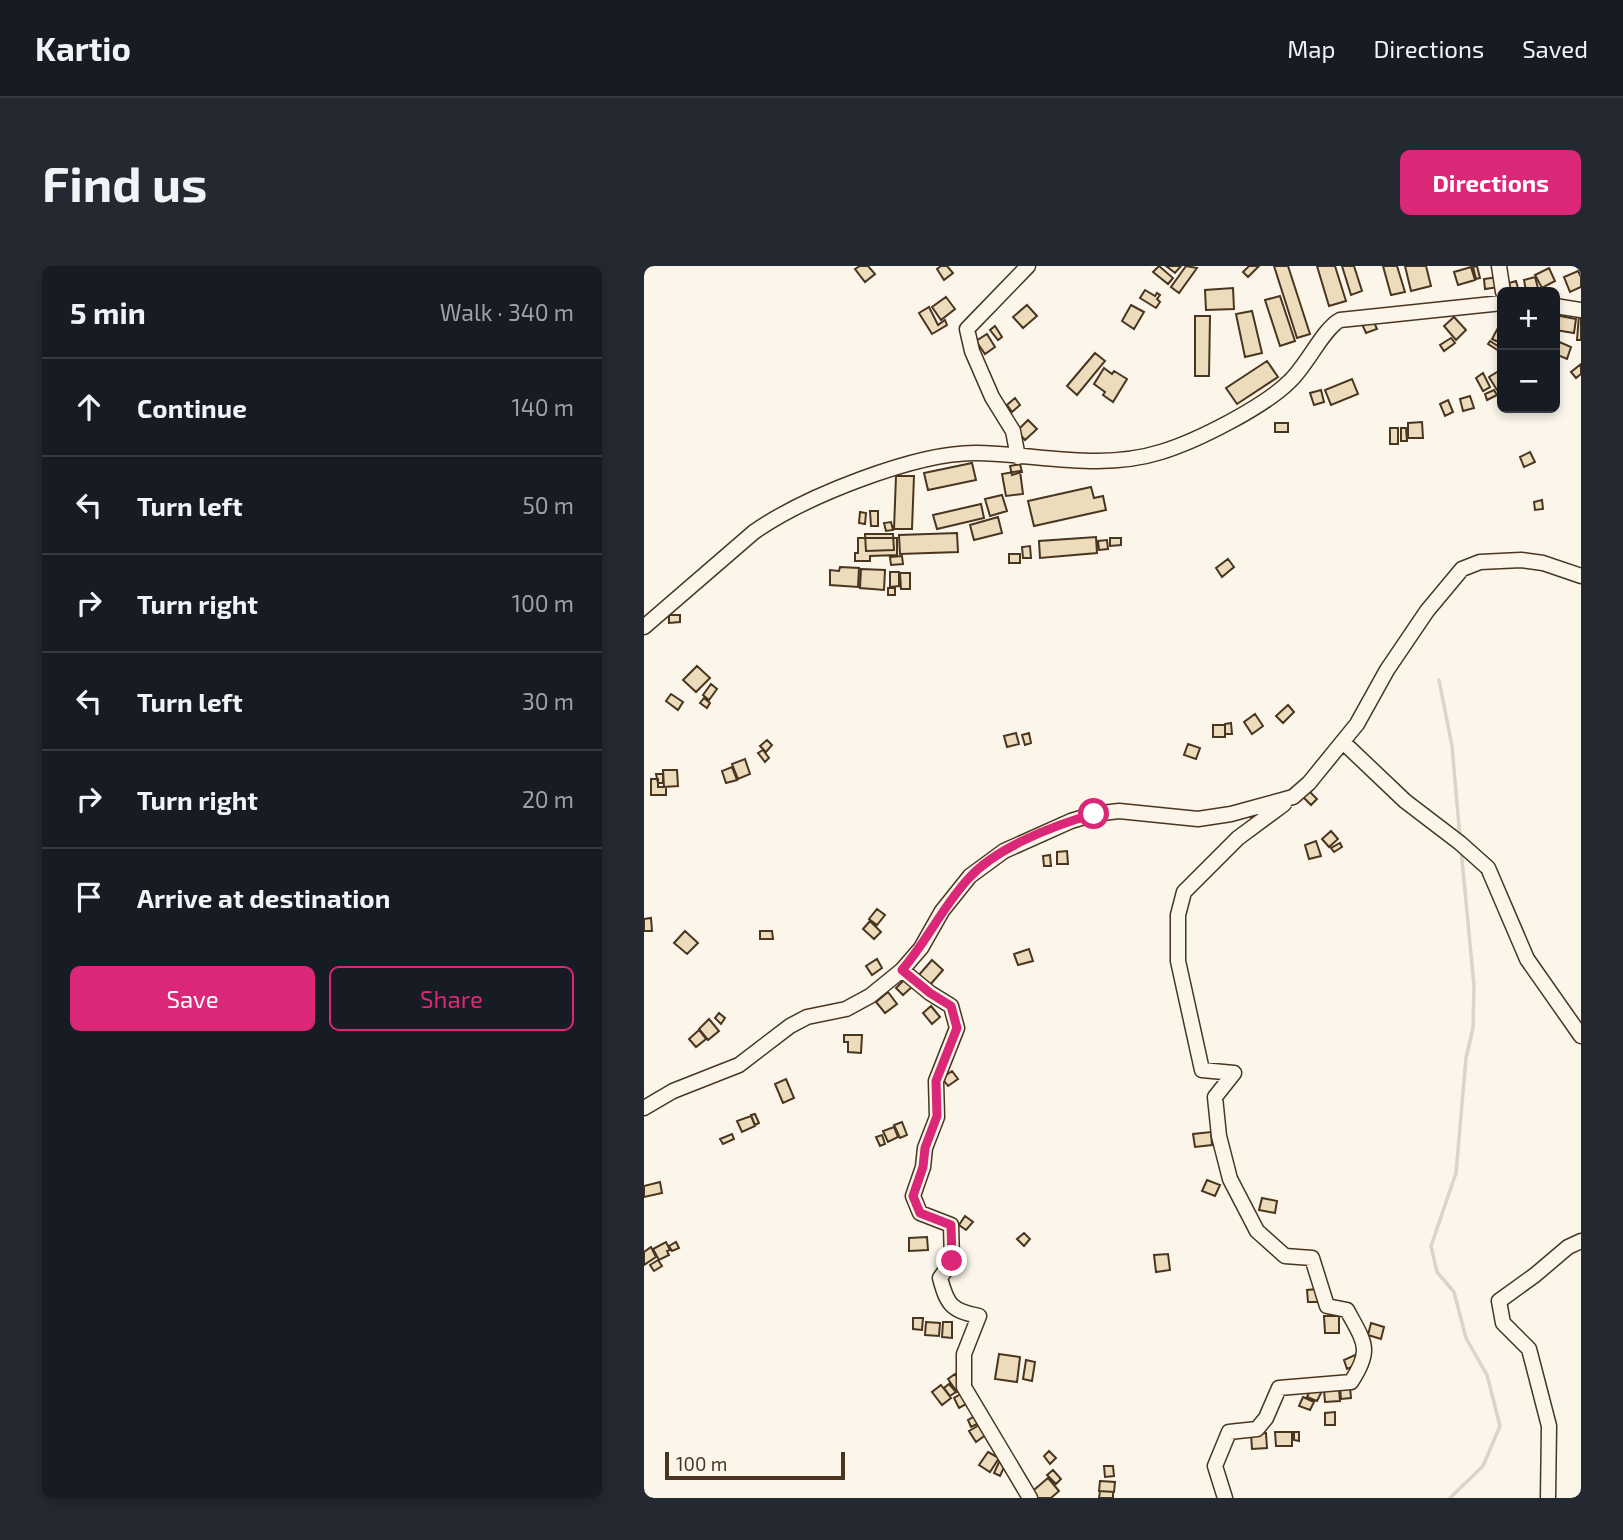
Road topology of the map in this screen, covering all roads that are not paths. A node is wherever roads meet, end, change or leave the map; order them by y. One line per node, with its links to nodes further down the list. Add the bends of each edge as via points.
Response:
1 (1028, 266): 7 (street, via 967,329 992,397 1013,431)
2 (1499, 266): 3 (street)
3 (1502, 287)
4 (1497, 303): 7 (street, via 1340,320 1330,326 1307,363 1275,394 1164,451 1128,460)
5 (1560, 307): 6 (street)
6 (1581, 310)
7 (1018, 457): 9 (street, via 972,453 942,457 828,492 754,532)
8 (1581, 576): 10 (street, via 1521,560 1480,562 1462,569 1427,611)
9 (644, 627)
10 (1343, 742): 11 (street); 13 (street, via 1405,801 1488,868 1528,959)
11 (1293, 797): 12 (street, via 1198,819 1119,811 1071,821 1004,851 970,876); 17 (street, via 1238,838 1184,892 1178,915 1178,961 1202,1070 1234,1073 1215,1097 1230,1179 1257,1231 1285,1256 1312,1258 1327,1306 1347,1310 1365,1345 1363,1364 1351,1382 1279,1388 1257,1429 1229,1432 1215,1466)
12 (902, 970): 14 (street, via 859,1003 807,1017 739,1065 673,1091); 16 (street, via 951,1006 957,1028 936,1081 937,1116 913,1196 920,1213 951,1225 952,1261 940,1278 946,1301 961,1312 979,1316 964,1354 964,1387)
13 (1581, 1036)
14 (644, 1108)
15 (1581, 1241): 18 (street, via 1499,1301 1503,1323 1529,1349 1549,1426)
16 (1030, 1498)
17 (1225, 1498)
18 (1548, 1498)

